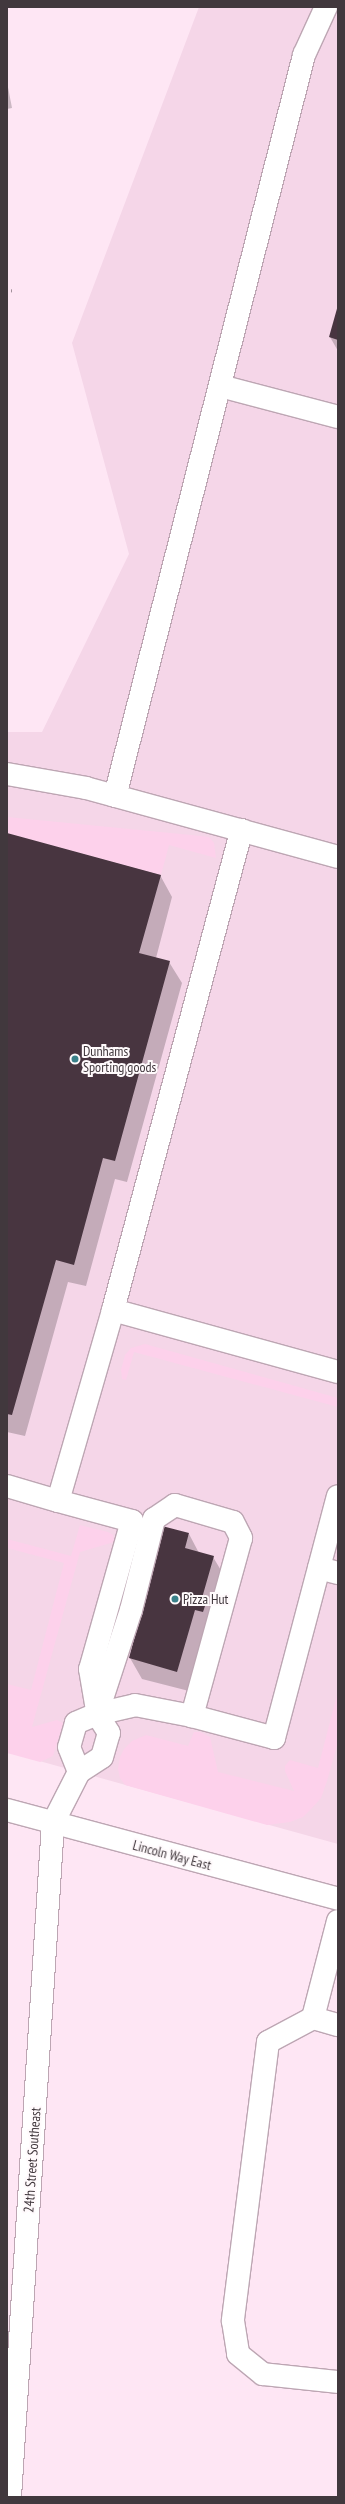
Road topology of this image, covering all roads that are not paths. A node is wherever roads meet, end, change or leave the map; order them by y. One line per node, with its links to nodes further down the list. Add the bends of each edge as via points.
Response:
1 (326, 7): 2 (street, via 304,55)
2 (220, 386): 3 (street); 5 (street)
3 (338, 417)
4 (7, 774): 5 (street, via 86,788)
5 (115, 796): 6 (street)
6 (242, 830): 7 (street); 8 (street)
7 (338, 857)
8 (112, 1310): 9 (street); 12 (street)
9 (338, 1372)
10 (7, 1486): 12 (street)
11 (338, 1496): 13 (street)
12 (58, 1501): 14 (street, via 132,1521 90,1669)
13 (328, 1570): 15 (street, via 274,1738)
14 (98, 1714): 15 (street, via 136,1705); 15 (street, via 131,1610 154,1519 175,1505 232,1522 241,1538); 16 (street, via 109,1733 102,1757); 16 (street, via 76,1723 69,1747)
15 (192, 1716)
16 (79, 1772): 18 (street)
17 (7, 1810): 18 (street, Lincoln Way East)
18 (53, 1823): 19 (street, Lincoln Way East); 24 (street, 24th Street Southeast)
19 (338, 1899)
20 (338, 1921): 21 (street)
21 (313, 2018): 22 (street); 23 (street, via 268,2042 233,2321 238,2354 263,2374)
22 (338, 2025)
23 (337, 2380)
24 (10, 2497)

